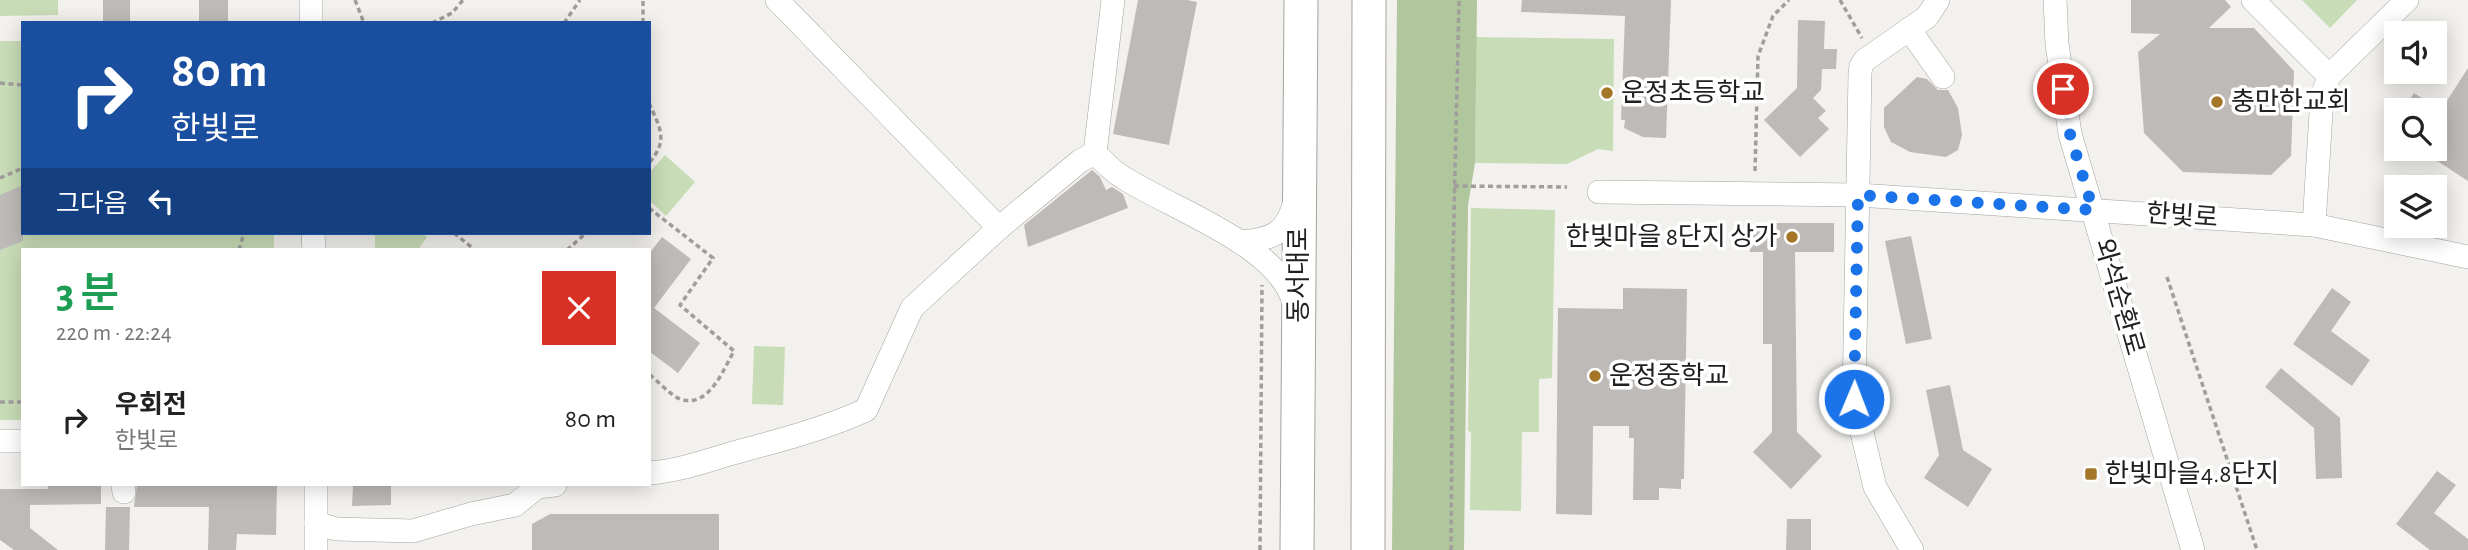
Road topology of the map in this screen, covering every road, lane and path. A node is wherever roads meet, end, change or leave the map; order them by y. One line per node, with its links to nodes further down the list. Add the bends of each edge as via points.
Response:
1 (311, 0): 17 (street)
2 (355, 0): 18 (path)
3 (463, 0): 19 (path)
4 (580, 0): 20 (path)
5 (643, 0): 21 (path)
6 (777, 0): 42 (street)
7 (1113, 0): 29 (street)
8 (1301, 0): 31 (highway, 동서대로)
9 (1369, 0): 65 (highway)
10 (1459, 0): 35 (path)
11 (1789, 0): 33 (path, via 1773,16 1758,56)
12 (1840, 0): 23 (path)
13 (1938, 0): 22 (street, via 1927,17)
14 (2055, 0): 40 (street, 와석순환로, via 2070,134)
15 (2253, 0): 25 (street)
16 (2407, 0): 25 (street)
17 (311, 21)
18 (363, 21)
19 (442, 21)
20 (565, 21)
21 (643, 21)
22 (1909, 29): 23 (street); 24 (street)
23 (1872, 55): 38 (street, via 1860,73)
24 (1943, 76)
25 (2329, 76): 41 (street, via 2322,97)
26 (0, 83): 27 (path)
27 (21, 85)
28 (651, 108): 30 (path, via 661,131 660,151)
29 (1095, 153): 42 (street); 46 (street, via 1122,177)
30 (651, 161)
31 (1300, 167): 46 (street, via 1295,205 1287,222 1278,234); 52 (highway, 동서대로)
32 (21, 169): 34 (path)
33 (1755, 171)
34 (0, 178)
35 (1454, 186): 36 (path); 66 (path)
36 (1567, 187)
37 (1599, 192): 38 (street, 한빛로)
38 (1858, 195): 40 (street, 한빛로); 67 (street, via 1854,399 1875,487)
39 (651, 210): 53 (path, via 713,258 680,305 734,351 710,391 697,400 679,399)
40 (2093, 210): 41 (street, 한빛로); 68 (street, 와석순환로)
41 (2314, 225): 50 (street, 한빛로)
42 (999, 228): 58 (street, via 912,308 866,410 775,442)
43 (456, 235): 47 (path)
44 (584, 235): 45 (path)
45 (574, 245): 48 (path); 49 (path)
46 (1245, 246): 52 (street, via 1270,263 1284,281); 63 (path, via 1262,283)
47 (473, 248)
48 (570, 248)
49 (577, 248)
50 (2468, 257)
51 (2167, 277): 69 (path)
52 (1299, 327): 64 (highway, 동서대로)
53 (651, 376)
54 (0, 402): 55 (path)
55 (21, 402)
56 (0, 441): 57 (street)
57 (21, 441)
58 (651, 473)
59 (316, 486): 61 (street)
60 (546, 486): 61 (street, via 537,487 515,505 413,531 336,529)
61 (316, 523): 62 (street)
62 (316, 550)
63 (1260, 550)
64 (1297, 550)
65 (1368, 550)
66 (1451, 550)
67 (1912, 550)
68 (2193, 550)
69 (2257, 550)

